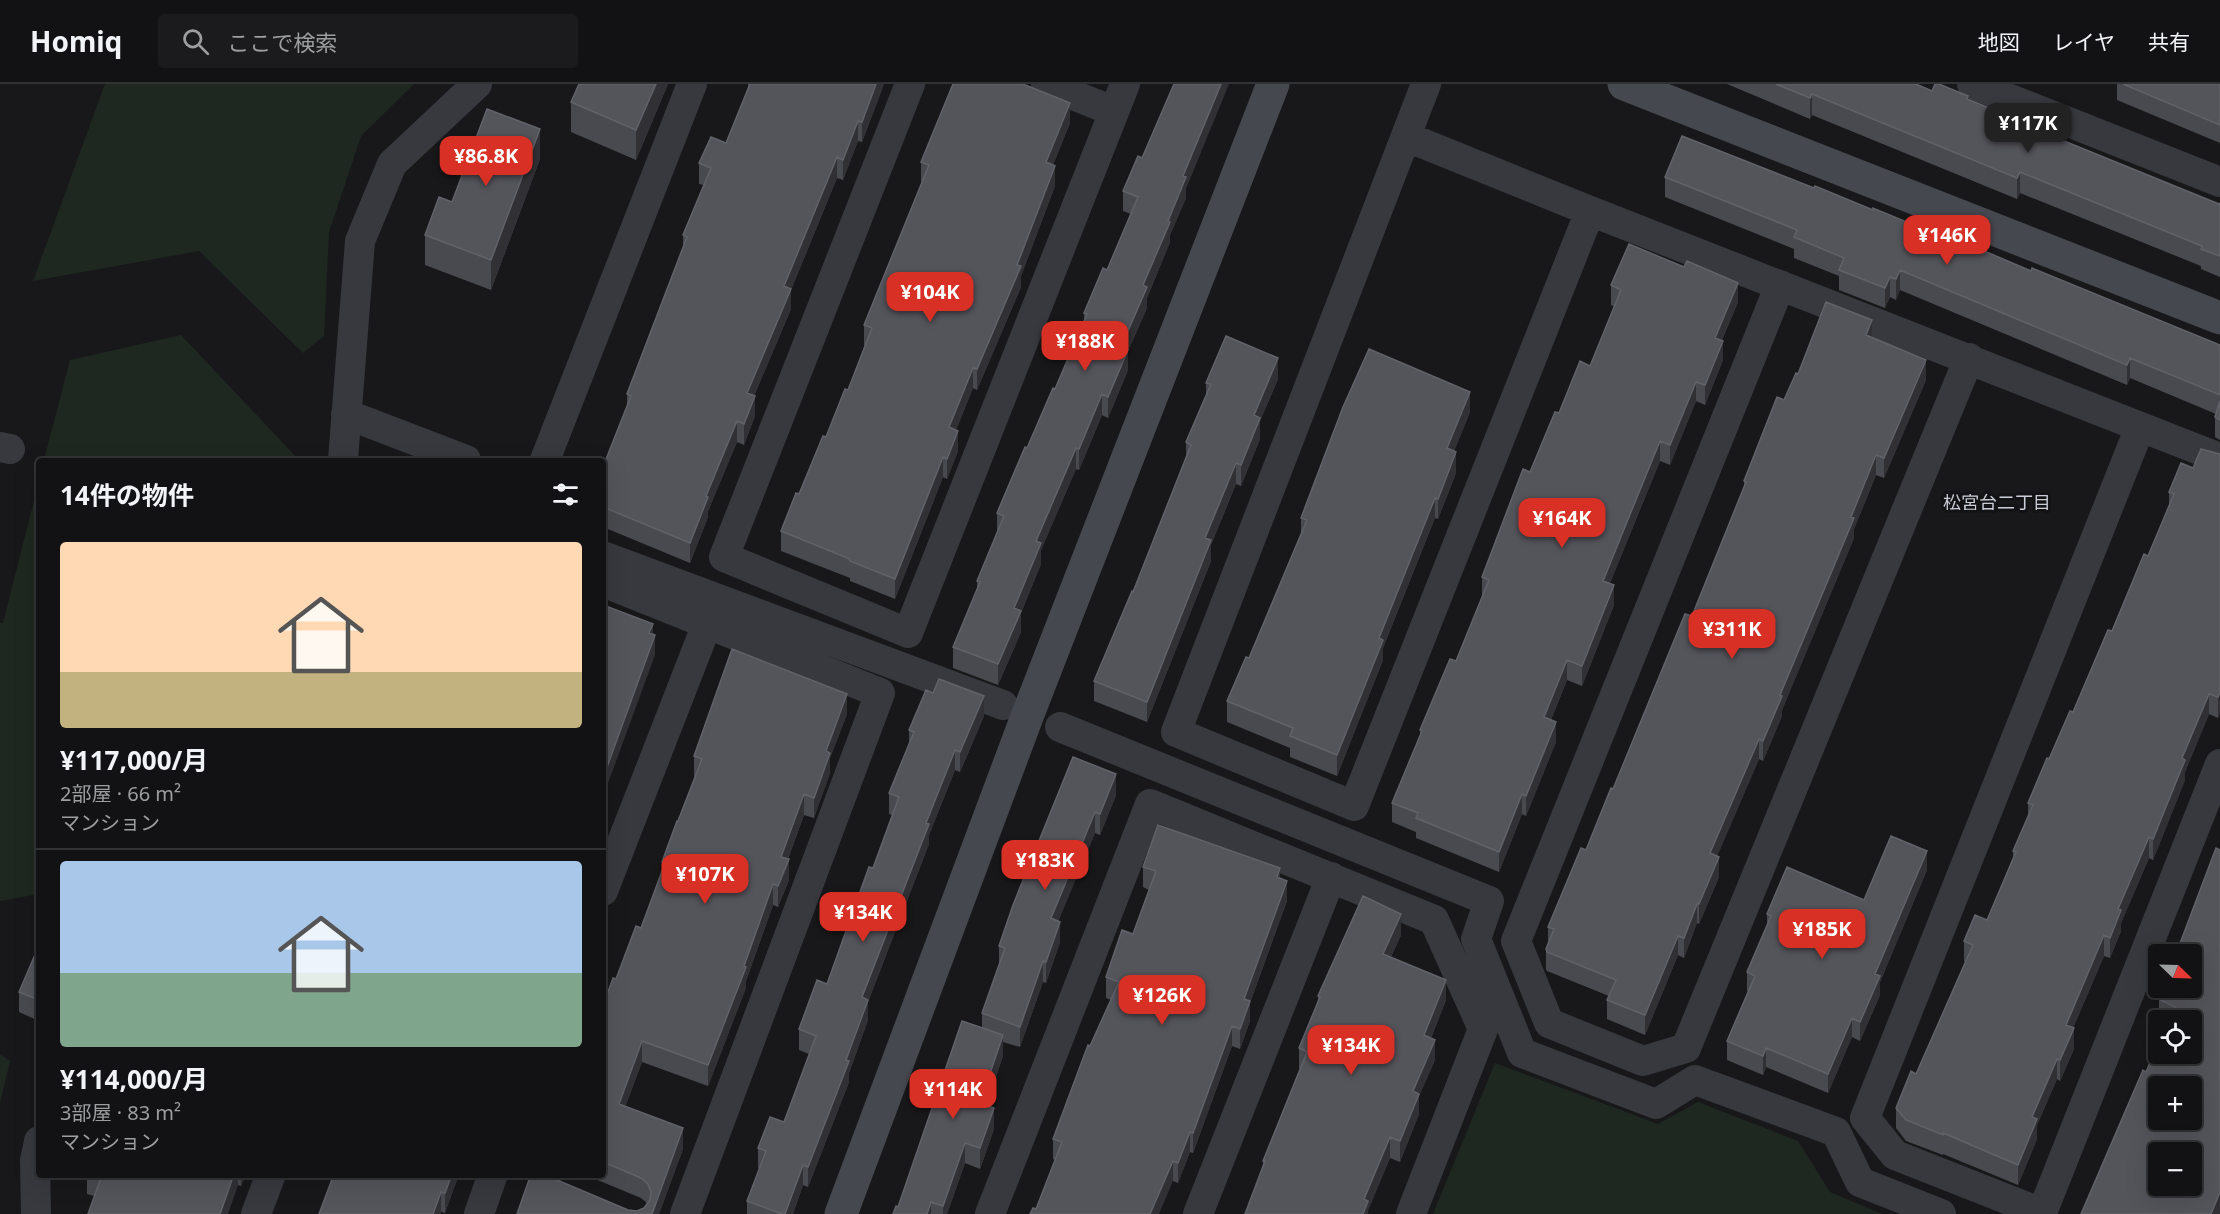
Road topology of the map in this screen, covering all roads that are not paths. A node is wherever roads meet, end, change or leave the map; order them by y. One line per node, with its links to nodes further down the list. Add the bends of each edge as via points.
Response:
1 (477, 84): 17 (street, via 392,164 360,241)
2 (692, 84): 21 (street)
3 (910, 84): 10 (street, via 724,557 908,633)
4 (1046, 84): 10 (street)
5 (1125, 84): 10 (street)
6 (1273, 84): 38 (street, via 1028,714)
7 (1426, 84): 11 (street)
8 (1624, 84): 15 (street)
9 (1972, 84): 12 (street)
10 (1113, 111)
11 (1407, 137): 13 (street); 13 (street, via 1176,732 1354,806)
12 (2220, 182)
13 (1590, 211): 14 (street)
14 (1780, 285): 16 (street); 16 (street, via 1516,941 1549,1023 1643,1061 1686,1048)
15 (2220, 318)
16 (1969, 358): 18 (street)
17 (346, 414): 19 (street); 20 (street)
18 (2140, 427): 22 (street); 28 (street, via 1865,1118 1894,1155 2042,1214)
19 (344, 458)
20 (461, 458)
21 (546, 458)
22 (2220, 458)
23 (606, 557): 26 (street)
24 (606, 583): 25 (street)
25 (707, 624): 30 (street); 37 (street, via 880,693)
26 (1003, 705)
27 (1060, 727): 42 (street, via 1489,901 1476,939 1522,1053 1656,1104 1695,1080 1836,1132 1860,1182)
28 (2220, 764)
29 (1331, 877): 39 (street, via 1150,804); 40 (street); 41 (street, via 1434,920 1483,1029)
30 (606, 883)
31 (36, 1156): 34 (street)
32 (270, 1178): 35 (street)
33 (492, 1178): 36 (street)
34 (36, 1214)
35 (256, 1214)
36 (479, 1214)
37 (685, 1214)
38 (841, 1214)
39 (990, 1214)
40 (1198, 1214)
41 (1411, 1214)
42 (1941, 1214)

